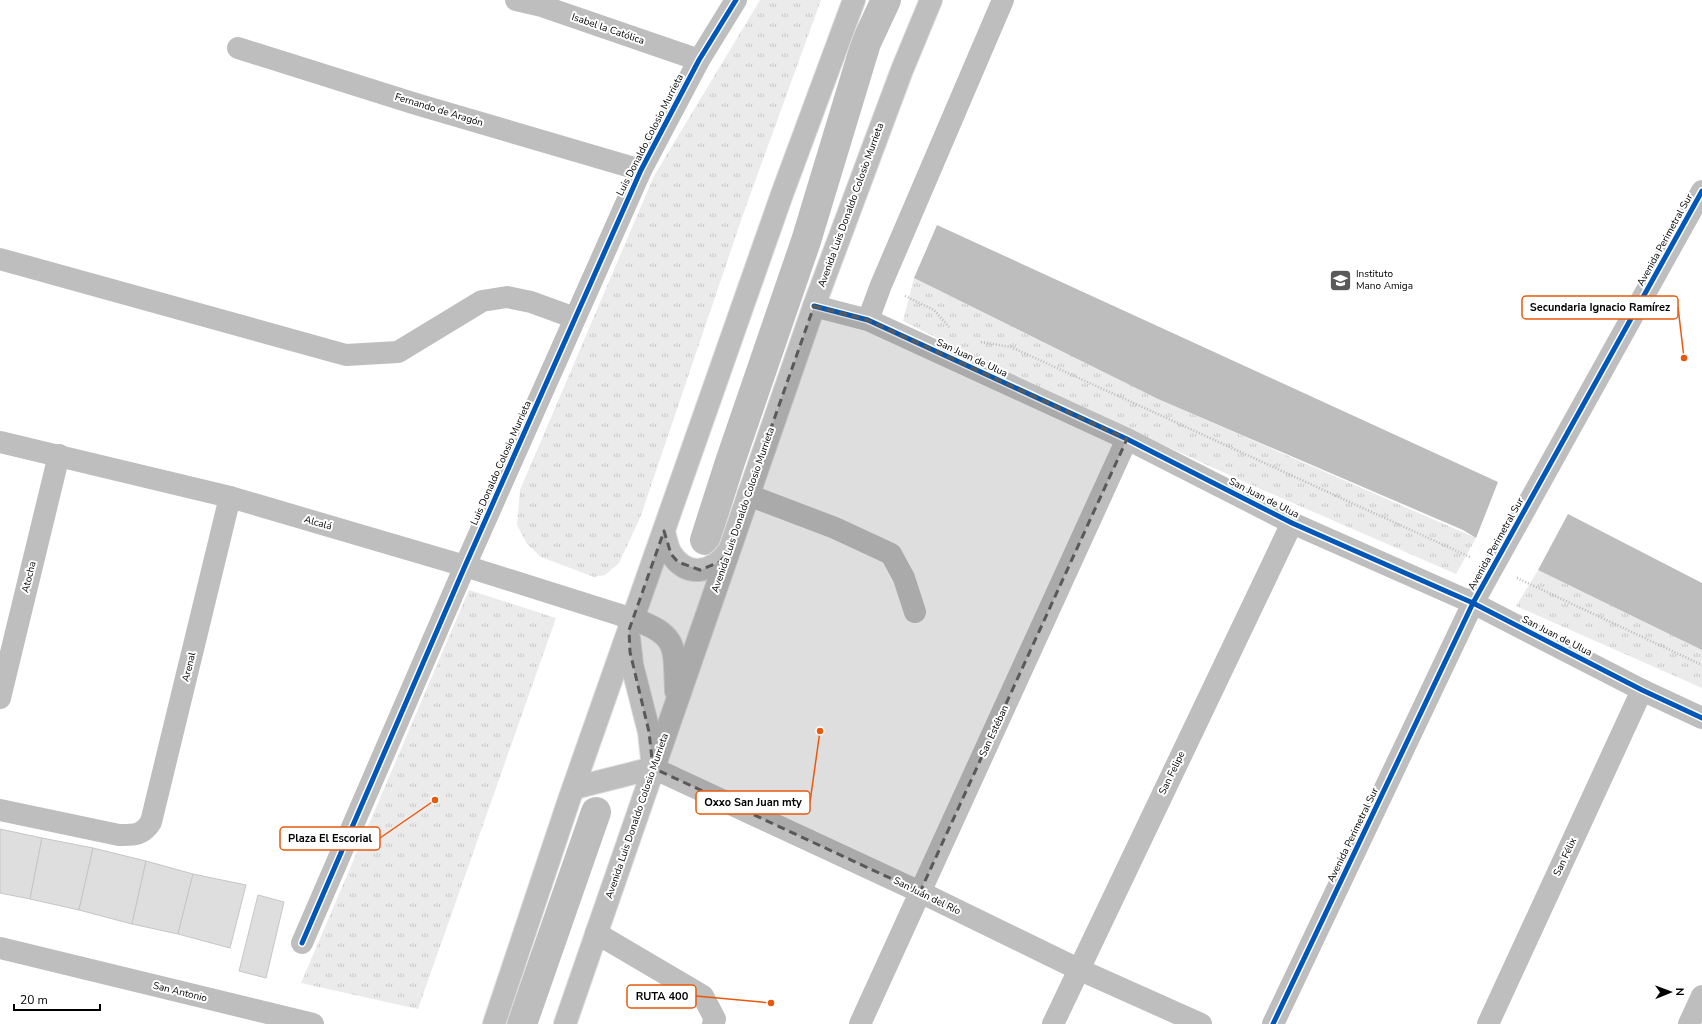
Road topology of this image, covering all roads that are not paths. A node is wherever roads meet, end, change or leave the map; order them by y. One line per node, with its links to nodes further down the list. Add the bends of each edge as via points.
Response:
1 (516, 0): 7 (street, Isabel la Católica, via 542,6)
2 (736, 0): 7 (street, Luis Donaldo Colosio Murrieta)
3 (854, 0): 20 (street, via 780,197)
4 (931, 0): 11 (street, Avenida Luis Donaldo Colosio Murrieta, via 902,70)
5 (1003, 0): 13 (street)
6 (238, 48): 8 (street, Fernando de Aragón, via 416,104)
7 (699, 60): 8 (street, Luis Donaldo Colosio Murrieta)
8 (641, 170): 12 (street, Luis Donaldo Colosio Murrieta)
9 (1702, 191): 23 (street, Avenida Perimetral Sur)
10 (0, 259): 12 (street, via 346,355 398,352 482,301 506,297 532,302)
11 (814, 306): 13 (street, San Juan de Ulua); 17 (street, Avenida Luis Donaldo Colosio Murrieta)
12 (575, 318): 22 (street, Luis Donaldo Colosio Murrieta)
13 (868, 320): 14 (street, San Juan de Ulua)
14 (1127, 438): 19 (street, San Juan de Ulua); 33 (street, San Estéban)
15 (0, 442): 16 (street, Alcalá)
16 (59, 455): 18 (street, Alcalá); 27 (street, Atocha)
17 (748, 495): 21 (street, Avenida Luis Donaldo Colosio Murrieta); 24 (street, via 835,528 891,554 904,578)
18 (230, 498): 22 (street, Alcalá); 32 (street, Arenal, via 150,822 146,829 141,833 119,836)
19 (1292, 523): 23 (street, San Juan de Ulua); 37 (street, San Felipe)
20 (664, 531): 21 (street, via 671,554 678,562 689,568 710,568); 25 (street)
21 (728, 553): 28 (street, Avenida Luis Donaldo Colosio Murrieta)
22 (465, 566): 25 (street, Alcalá); 35 (street, Luis Donaldo Colosio Murrieta)
23 (1474, 603): 26 (street, San Juan de Ulua); 46 (street, Avenida Perimetral Sur)
24 (915, 612)
25 (631, 625): 28 (street, Alcalá, via 653,626 670,640); 30 (street, via 630,652 649,732); 31 (street)
26 (1642, 690): 29 (street, San Juan de Ulua); 47 (street, San Félix)
27 (0, 698)
28 (677, 700): 30 (street, Avenida Luis Donaldo Colosio Murrieta)
29 (1702, 718)
30 (653, 768): 31 (street); 33 (street, San Juán del Río); 34 (street, Avenida Luis Donaldo Colosio Murrieta)
31 (574, 788): 40 (street)
32 (0, 810)
33 (920, 892): 37 (street, San Juán del Río); 43 (street, San Estéban)
34 (596, 933): 41 (street, Avenida Luis Donaldo Colosio Murrieta); 42 (street, via 703,996 715,1020)
35 (302, 943)
36 (0, 948): 39 (street, San Antonio)
37 (1078, 969): 44 (street, San Felipe); 45 (street, San Juán del Río)
38 (1702, 996): 48 (street)
39 (313, 1024)
40 (494, 1024)
41 (565, 1024)
42 (713, 1024)
43 (860, 1024)
44 (1053, 1024)
45 (1201, 1024)
46 (1272, 1024)
47 (1488, 1024)
48 (1689, 1024)

